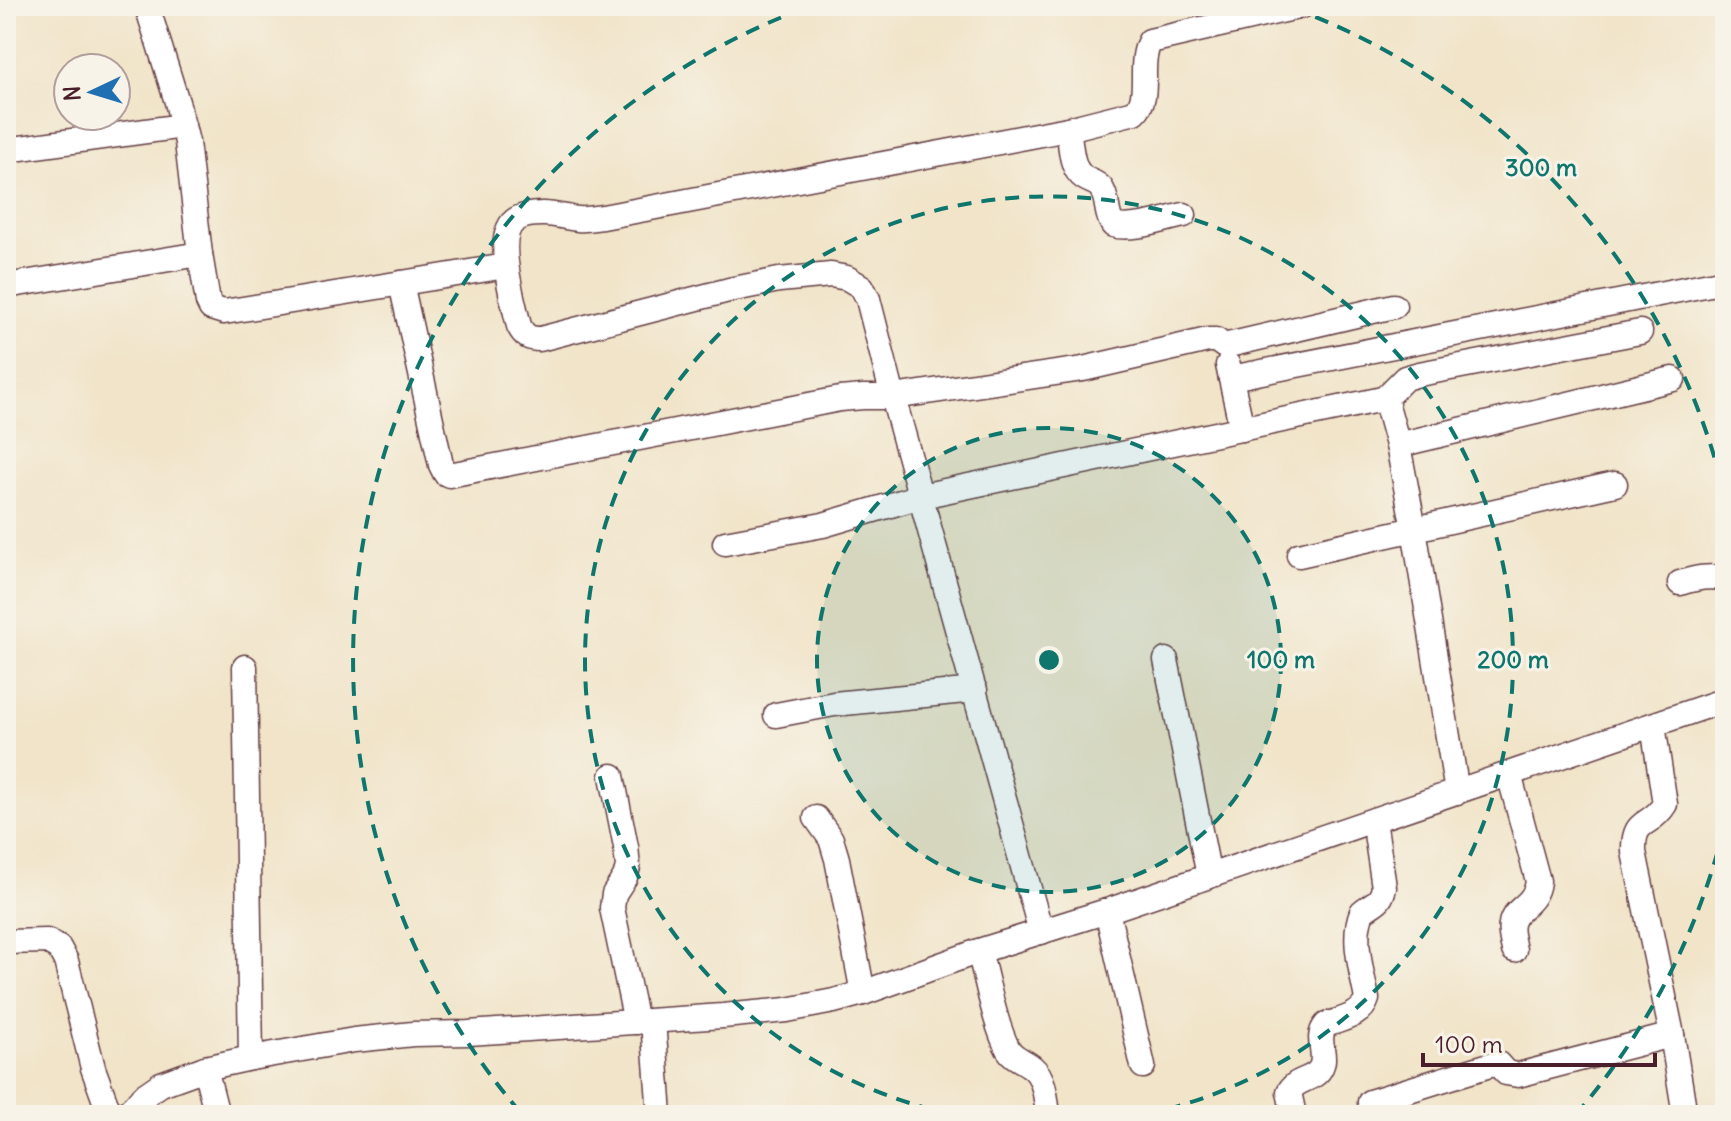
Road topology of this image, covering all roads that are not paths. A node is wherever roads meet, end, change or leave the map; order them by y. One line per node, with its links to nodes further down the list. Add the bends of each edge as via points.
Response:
1 (147, 6): 3 (street)
2 (1302, 6): 4 (street, via 1150,41 1143,62 1141,107)
3 (183, 126): 5 (street); 7 (street)
4 (1068, 129): 6 (street, via 1077,171 1099,185 1113,225); 8 (street, via 603,217 531,214 509,226)
5 (6, 150)
6 (1184, 215)
7 (200, 254): 10 (street, via 208,302 224,312); 11 (street)
8 (506, 266): 10 (street); 17 (street, via 519,326 530,339 779,280 847,278 862,287 868,299)
9 (1725, 281): 15 (street)
10 (401, 283): 17 (street, via 441,465 449,475 840,399)
11 (6, 286)
12 (1394, 306): 14 (street)
13 (1640, 332): 18 (street, via 1405,378)
14 (1224, 346): 15 (street); 17 (street, via 1208,340 1083,369)
15 (1231, 378): 19 (street)
16 (1673, 379): 20 (street)
17 (893, 397): 22 (street)
18 (1385, 398): 19 (street); 20 (street)
19 (1242, 429): 22 (street)
20 (1398, 445): 23 (street)
21 (1615, 484): 23 (street)
22 (921, 496): 24 (street, via 823,525); 30 (street)
23 (1414, 529): 25 (street); 36 (street)
24 (725, 543)
25 (1299, 555)
26 (1725, 579): 27 (street)
27 (1680, 583)
28 (1166, 660): 39 (street)
29 (245, 667): 48 (street)
30 (975, 690): 32 (street); 41 (street)
31 (1725, 700): 33 (street)
32 (776, 715)
33 (1653, 725): 34 (street); 47 (street, via 1665,804 1634,835 1634,852)
34 (1509, 774): 36 (street); 43 (street, via 1538,881 1530,902 1512,919)
35 (612, 776): 46 (street, via 628,867 612,908)
36 (1457, 792): 38 (street)
37 (816, 818): 45 (street, via 837,859)
38 (1374, 820): 39 (street); 57 (street, via 1384,887 1379,901 1362,912 1358,926 1366,1004 1322,1029 1320,1069 1289,1092)
39 (1209, 876): 40 (street)
40 (1107, 911): 41 (street); 49 (street)
41 (1041, 932): 44 (street)
42 (6, 942): 52 (street, via 47,941 59,948)
43 (1514, 950)
44 (979, 951): 45 (street); 56 (street, via 1002,1037 1017,1059 1038,1073)
45 (863, 993): 46 (street, via 787,1010)
46 (645, 1021): 48 (street, via 413,1034); 55 (street)
47 (1672, 1035): 51 (street, via 1518,1075 1493,1064); 58 (street)
48 (251, 1058): 50 (street)
49 (1143, 1066)
50 (205, 1068): 53 (street, via 161,1084); 54 (street)
51 (1370, 1102)
52 (110, 1115)
53 (125, 1115)
54 (217, 1115)
55 (660, 1115)
56 (1048, 1115)
57 (1294, 1115)
58 (1685, 1115)

